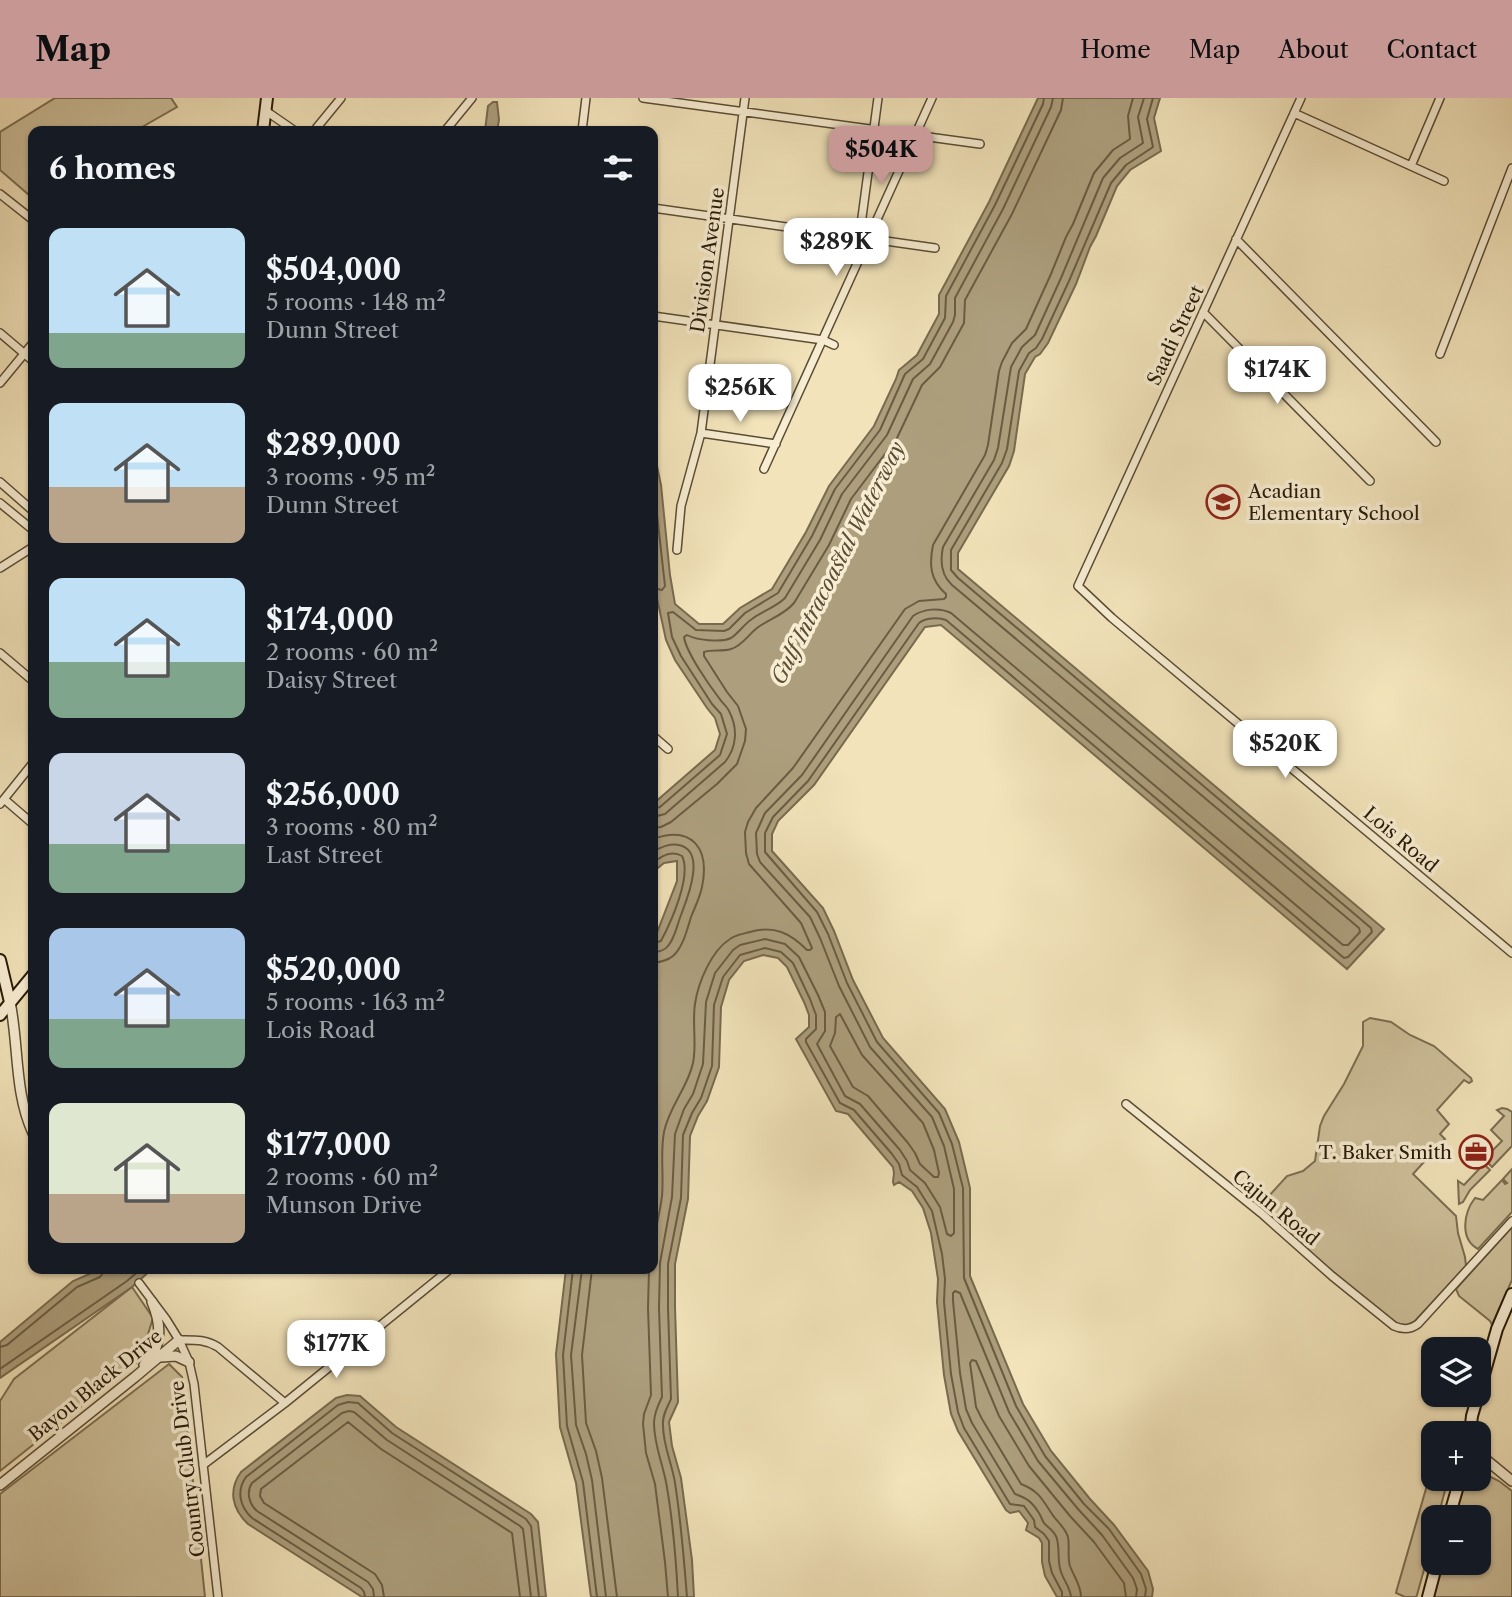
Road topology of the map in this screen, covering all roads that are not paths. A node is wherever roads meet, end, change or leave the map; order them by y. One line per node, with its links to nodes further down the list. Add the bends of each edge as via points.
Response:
1 (267, 98): 11 (main road)
2 (341, 98): 16 (street)
3 (472, 98): 17 (street)
4 (586, 98): 18 (street)
5 (643, 98): 12 (street)
6 (746, 98): 12 (street, Division Avenue)
7 (878, 98): 19 (street)
8 (932, 98): 20 (street)
9 (1301, 98): 13 (street, Saadi Street)
10 (1440, 98): 22 (street)
11 (266, 111): 14 (main road); 15 (street)
12 (744, 112): 19 (street); 28 (street, Division Avenue)
13 (1294, 113): 22 (street); 31 (street, Saadi Street)
14 (264, 126)
15 (288, 126)
16 (318, 126)
17 (449, 126)
18 (583, 126)
19 (874, 130): 20 (street); 29 (street)
20 (916, 136): 21 (street); 30 (street)
21 (980, 144)
22 (1411, 166): 24 (street)
23 (1512, 168): 42 (street)
24 (1444, 181)
25 (0, 194): 27 (street)
26 (658, 209): 28 (street)
27 (28, 216)
28 (729, 218): 29 (street); 36 (street, Division Avenue)
29 (860, 237): 30 (street); 33 (street)
30 (869, 238): 32 (street); 33 (street)
31 (1237, 239): 34 (street, Saadi Street); 46 (street)
32 (935, 248)
33 (855, 270): 38 (street)
34 (1203, 312): 49 (street); 57 (street, Saadi Street)
35 (658, 318): 36 (street)
36 (714, 325): 38 (street); 45 (street, Division Avenue)
37 (0, 333): 41 (street)
38 (823, 340): 39 (street); 47 (street)
39 (834, 345)
40 (28, 350): 41 (street)
41 (25, 354): 43 (street); 44 (street)
42 (1440, 354)
43 (28, 357)
44 (0, 383)
45 (701, 433): 47 (street); 55 (street, Division Avenue, via 681,506)
46 (1436, 442)
47 (776, 443): 48 (street)
48 (764, 469)
49 (1370, 481)
50 (0, 482): 52 (street)
51 (0, 503): 53 (street)
52 (28, 507)
53 (28, 526)
54 (28, 550): 56 (street)
55 (677, 550)
56 (0, 568)
57 (1078, 586): 65 (street, Lois Road)
58 (0, 653): 59 (street)
59 (28, 677)
60 (658, 740): 61 (street)
61 (668, 749)
62 (28, 769): 63 (street)
63 (2, 802): 64 (street)
64 (28, 820)
65 (1512, 953)
66 (0, 960): 68 (main road)
67 (28, 982): 68 (main road)
68 (10, 1002): 69 (main road); 71 (street)
69 (0, 1014)
70 (1126, 1104): 72 (street, Cajun Road, via 1332,1276 1394,1326 1406,1330 1418,1324)
71 (28, 1120)
72 (1512, 1221)
73 (444, 1274): 82 (street)
74 (138, 1283): 76 (street, Country Club Drive)
75 (1512, 1294): 78 (main road)
76 (152, 1302): 77 (street, Country Club Drive); 81 (street, via 158,1321 157,1342)
77 (178, 1340): 79 (street, Bayou Black Drive); 80 (street, Country Club Drive); 82 (street, via 210,1342)
78 (1491, 1349)
79 (159, 1357): 80 (street, via 176,1356); 81 (street, Bayou Black Drive)
80 (189, 1362): 84 (street, Country Club Drive)
81 (135, 1377): 86 (street, Bayou Black Drive)
82 (285, 1403): 84 (street)
83 (1491, 1464): 85 (street)
84 (203, 1465): 88 (street, Country Club Drive)
85 (1512, 1481)
86 (0, 1485)
87 (1434, 1575): 89 (main road)
88 (218, 1597)
89 (1428, 1597)

